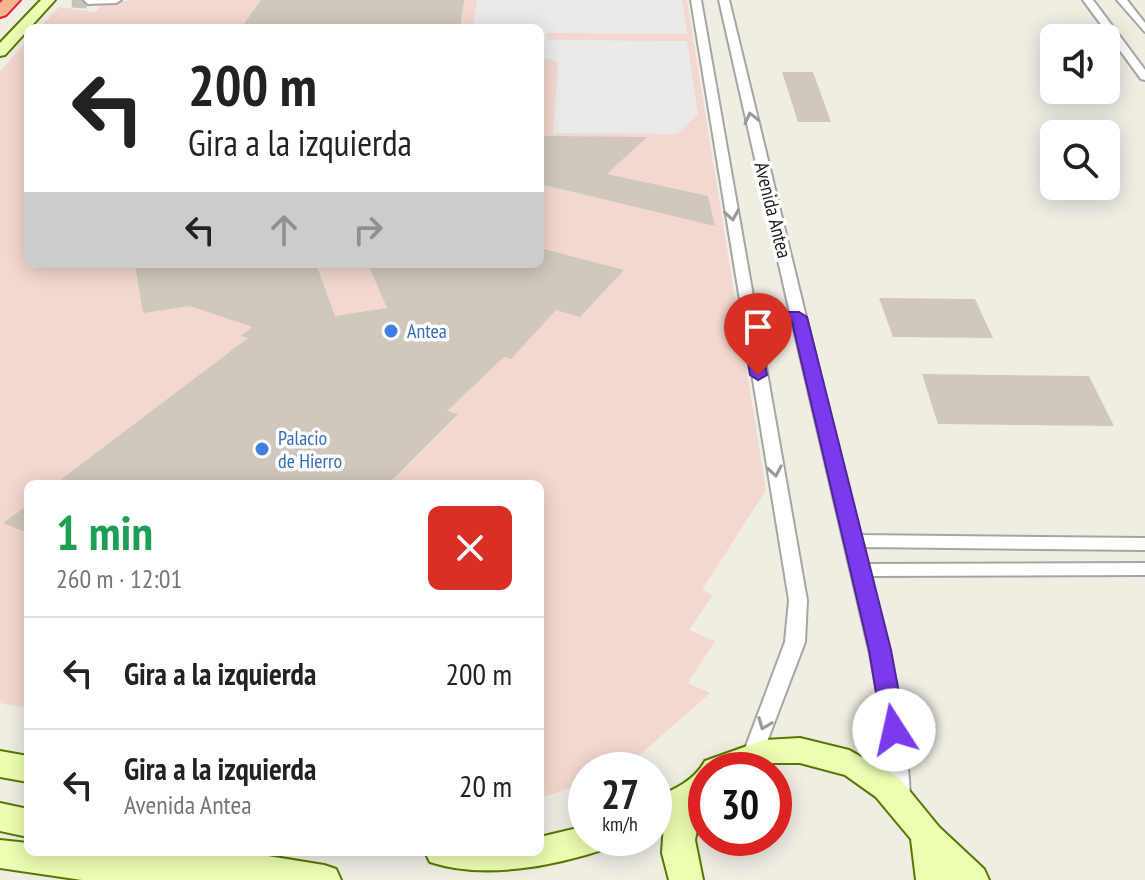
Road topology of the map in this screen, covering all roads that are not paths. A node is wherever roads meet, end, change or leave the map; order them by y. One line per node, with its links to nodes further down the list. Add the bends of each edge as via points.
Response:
1 (12, 0): 9 (highway)
2 (48, 0): 10 (main road)
3 (116, 0): 8 (street)
4 (696, 0): 15 (street, Avenida Antea, one-way to 15)
5 (724, 0): 16 (street, Avenida Antea, one-way to 5)
6 (1088, 0): 14 (street)
7 (1122, 0): 12 (street)
8 (88, 1)
9 (0, 12)
10 (26, 24)
11 (24, 26): 13 (main road)
12 (1145, 29)
13 (0, 52)
14 (1145, 77)
15 (748, 317): 16 (street); 21 (street, Avenida Antea, one-way to 21, via 798,600 795,642)
16 (799, 317): 17 (street, Avenida Antea)
17 (851, 541): 18 (street); 20 (street, Avenida Antea)
18 (1145, 544)
19 (1145, 569): 20 (street)
20 (859, 570): 23 (street, Avenida Antea, via 883,665 899,756)
21 (754, 752)
22 (768, 752): 23 (main road, via 814,752 865,771)
23 (899, 795): 27 (main road)
24 (688, 808): 34 (main road, via 678,826 678,858)
25 (0, 817): 26 (main road)
26 (24, 822)
27 (927, 837): 35 (main road); 36 (main road)
28 (568, 845): 29 (main road)
29 (544, 851)
30 (0, 854): 32 (main road, via 93,867)
31 (189, 856): 32 (main road)
32 (248, 868): 33 (main road)
33 (324, 880)
34 (686, 880)
35 (933, 880)
36 (972, 880)

